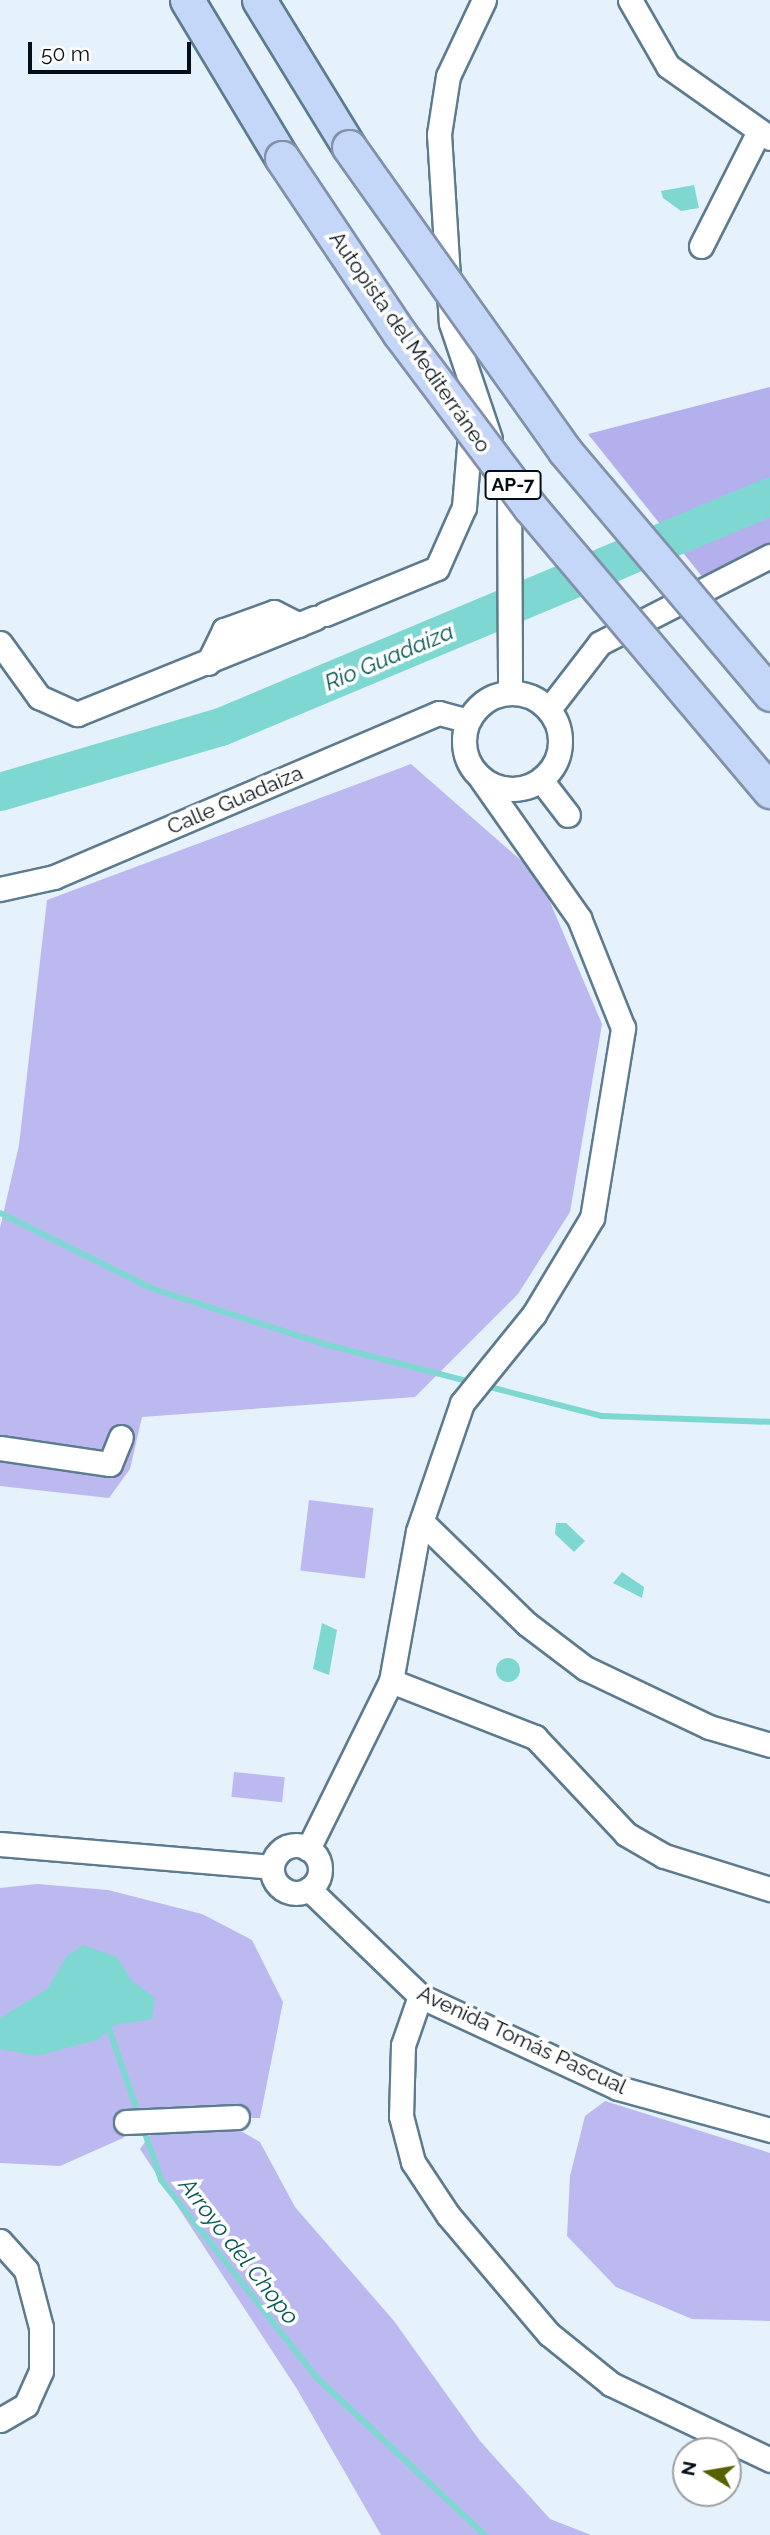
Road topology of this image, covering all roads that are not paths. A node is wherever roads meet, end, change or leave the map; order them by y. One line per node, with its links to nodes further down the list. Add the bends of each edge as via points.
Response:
1 (187, 0): 16 (highway, Autopista del Mediterráneo / AP-7, bridge, via 282,158 400,334 530,507)
2 (259, 0): 11 (highway, AP-7, bridge, via 349,147 565,451)
3 (484, 0): 7 (street, via 448,76 439,134 452,323)
4 (630, 0): 5 (street, via 668,66)
5 (764, 135): 6 (street)
6 (701, 246)
7 (473, 398): 9 (street, via 464,507 437,568 77,714 39,697); 10 (street, via 513,493)
8 (770, 556): 12 (street, via 600,643)
9 (0, 643)
10 (510, 692): 12 (street); 13 (street, via 485,701)
11 (770, 694)
12 (549, 709): 15 (street, via 559,746)
13 (468, 721): 14 (street, via 465,753); 18 (street, Calle Guadaiza, via 439,713 54,877)
14 (482, 780): 15 (street, via 512,790); 21 (street, via 579,918 623,1028 592,1217 534,1314 463,1404)
15 (541, 780): 17 (street)
16 (770, 791)
17 (568, 815)
18 (0, 889)
19 (121, 1437): 20 (street, via 110,1464)
20 (0, 1448)
21 (422, 1522): 22 (street); 23 (street, via 527,1624 585,1668 709,1727)
22 (391, 1681): 25 (street); 28 (street, via 535,1737 626,1833 664,1856)
23 (770, 1745)
24 (0, 1844): 26 (street)
25 (308, 1849): 26 (street, via 285,1848); 27 (street, via 320,1869)
26 (272, 1867): 27 (street, via 287,1892)
27 (309, 1889): 29 (street, Avenida Tomás Pascual)
28 (770, 1889)
29 (420, 1996): 32 (street, Avenida Tomás Pascual, via 618,2088); 35 (street, via 403,2045 401,2116 413,2162 448,2215 549,2334 611,2384)
30 (237, 2117): 31 (street)
31 (127, 2122)
32 (770, 2130)
33 (0, 2241): 34 (street, via 26,2270 41,2327 41,2371 26,2404)
34 (0, 2420)
35 (770, 2460)

